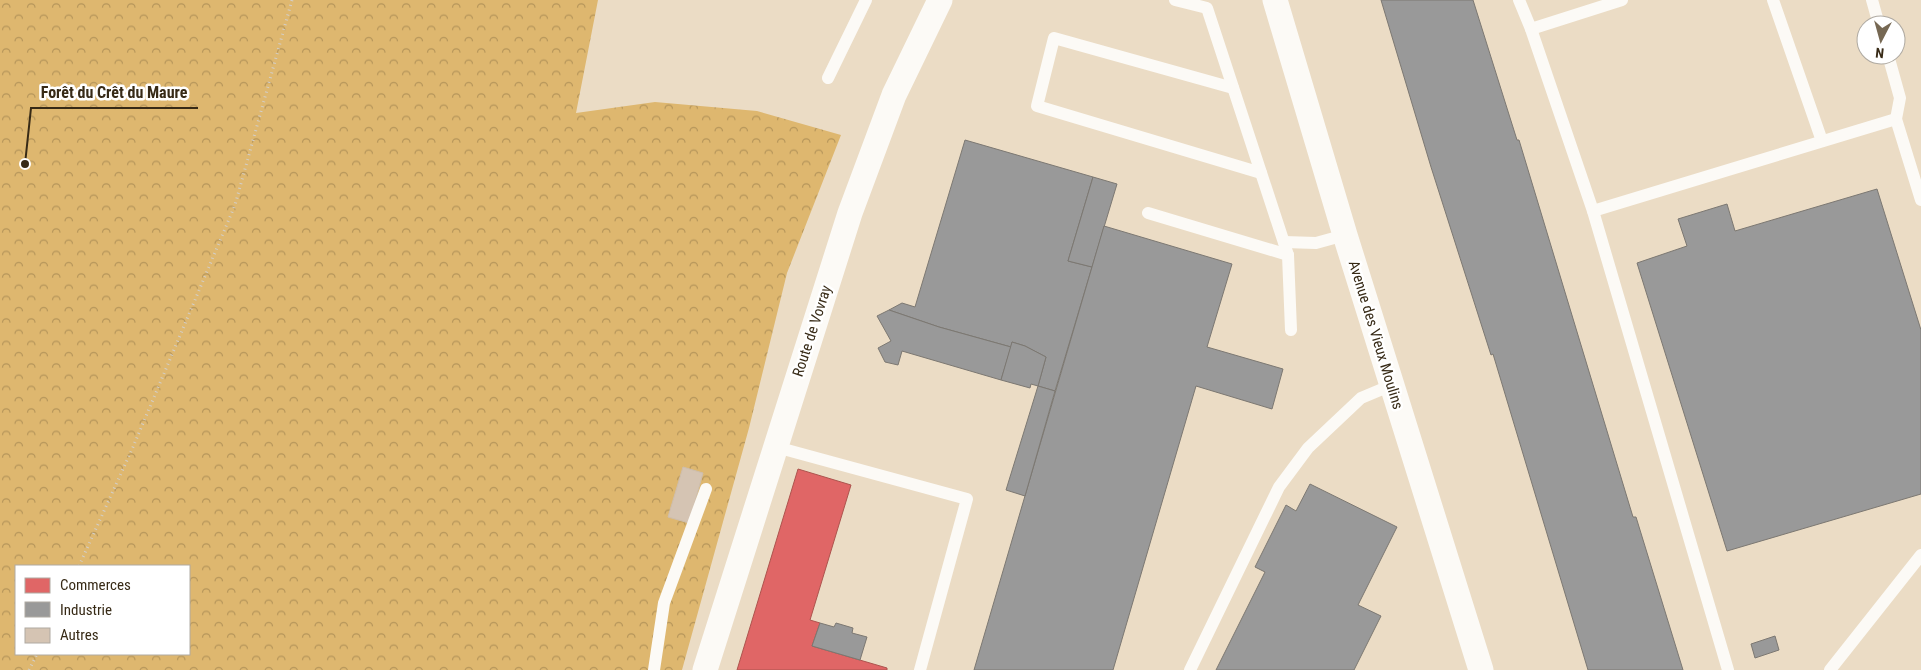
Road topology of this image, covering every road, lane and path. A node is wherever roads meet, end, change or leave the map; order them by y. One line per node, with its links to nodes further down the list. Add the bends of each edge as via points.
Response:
1 (292, 0): 29 (path, via 236,205)
2 (866, 0): 13 (lane)
3 (940, 0): 26 (street, Route de Vovray, via 894,95 850,213)
4 (1174, 0): 14 (lane, via 1207,8)
5 (1275, 0): 21 (street, Avenue des Vieux Moulins)
6 (1520, 0): 11 (lane)
7 (1622, 0): 11 (lane)
8 (1773, 0): 16 (lane)
9 (1872, 0): 10 (lane)
10 (1876, 15)
11 (1531, 29): 19 (lane)
12 (1891, 65): 15 (lane, via 1900,98)
13 (828, 78)
14 (1233, 88): 17 (lane); 17 (lane, via 1054,38 1037,106)
15 (1896, 118): 16 (lane); 18 (lane)
16 (1822, 141): 19 (lane)
17 (1261, 173): 22 (lane)
18 (1921, 200)
19 (1593, 210): 37 (lane)
20 (1148, 213): 23 (lane)
21 (1345, 235): 22 (lane, via 1316,243); 25 (street, Avenue des Vieux Moulins)
22 (1284, 242): 23 (lane)
23 (1288, 255): 24 (lane)
24 (1290, 330)
25 (1392, 385): 35 (lane, via 1361,398 1308,448 1279,487); 36 (street, Avenue des Vieux Moulins)
26 (776, 447): 33 (street, Route de Vovray); 34 (lane, via 967,500)
27 (706, 489): 32 (lane, via 664,603)
28 (1921, 555): 38 (lane)
29 (79, 565)
30 (36, 655): 31 (path)
31 (29, 670)
32 (654, 670)
33 (705, 670)
34 (920, 670)
35 (1190, 670)
36 (1481, 670)
37 (1728, 670)
38 (1830, 670)

